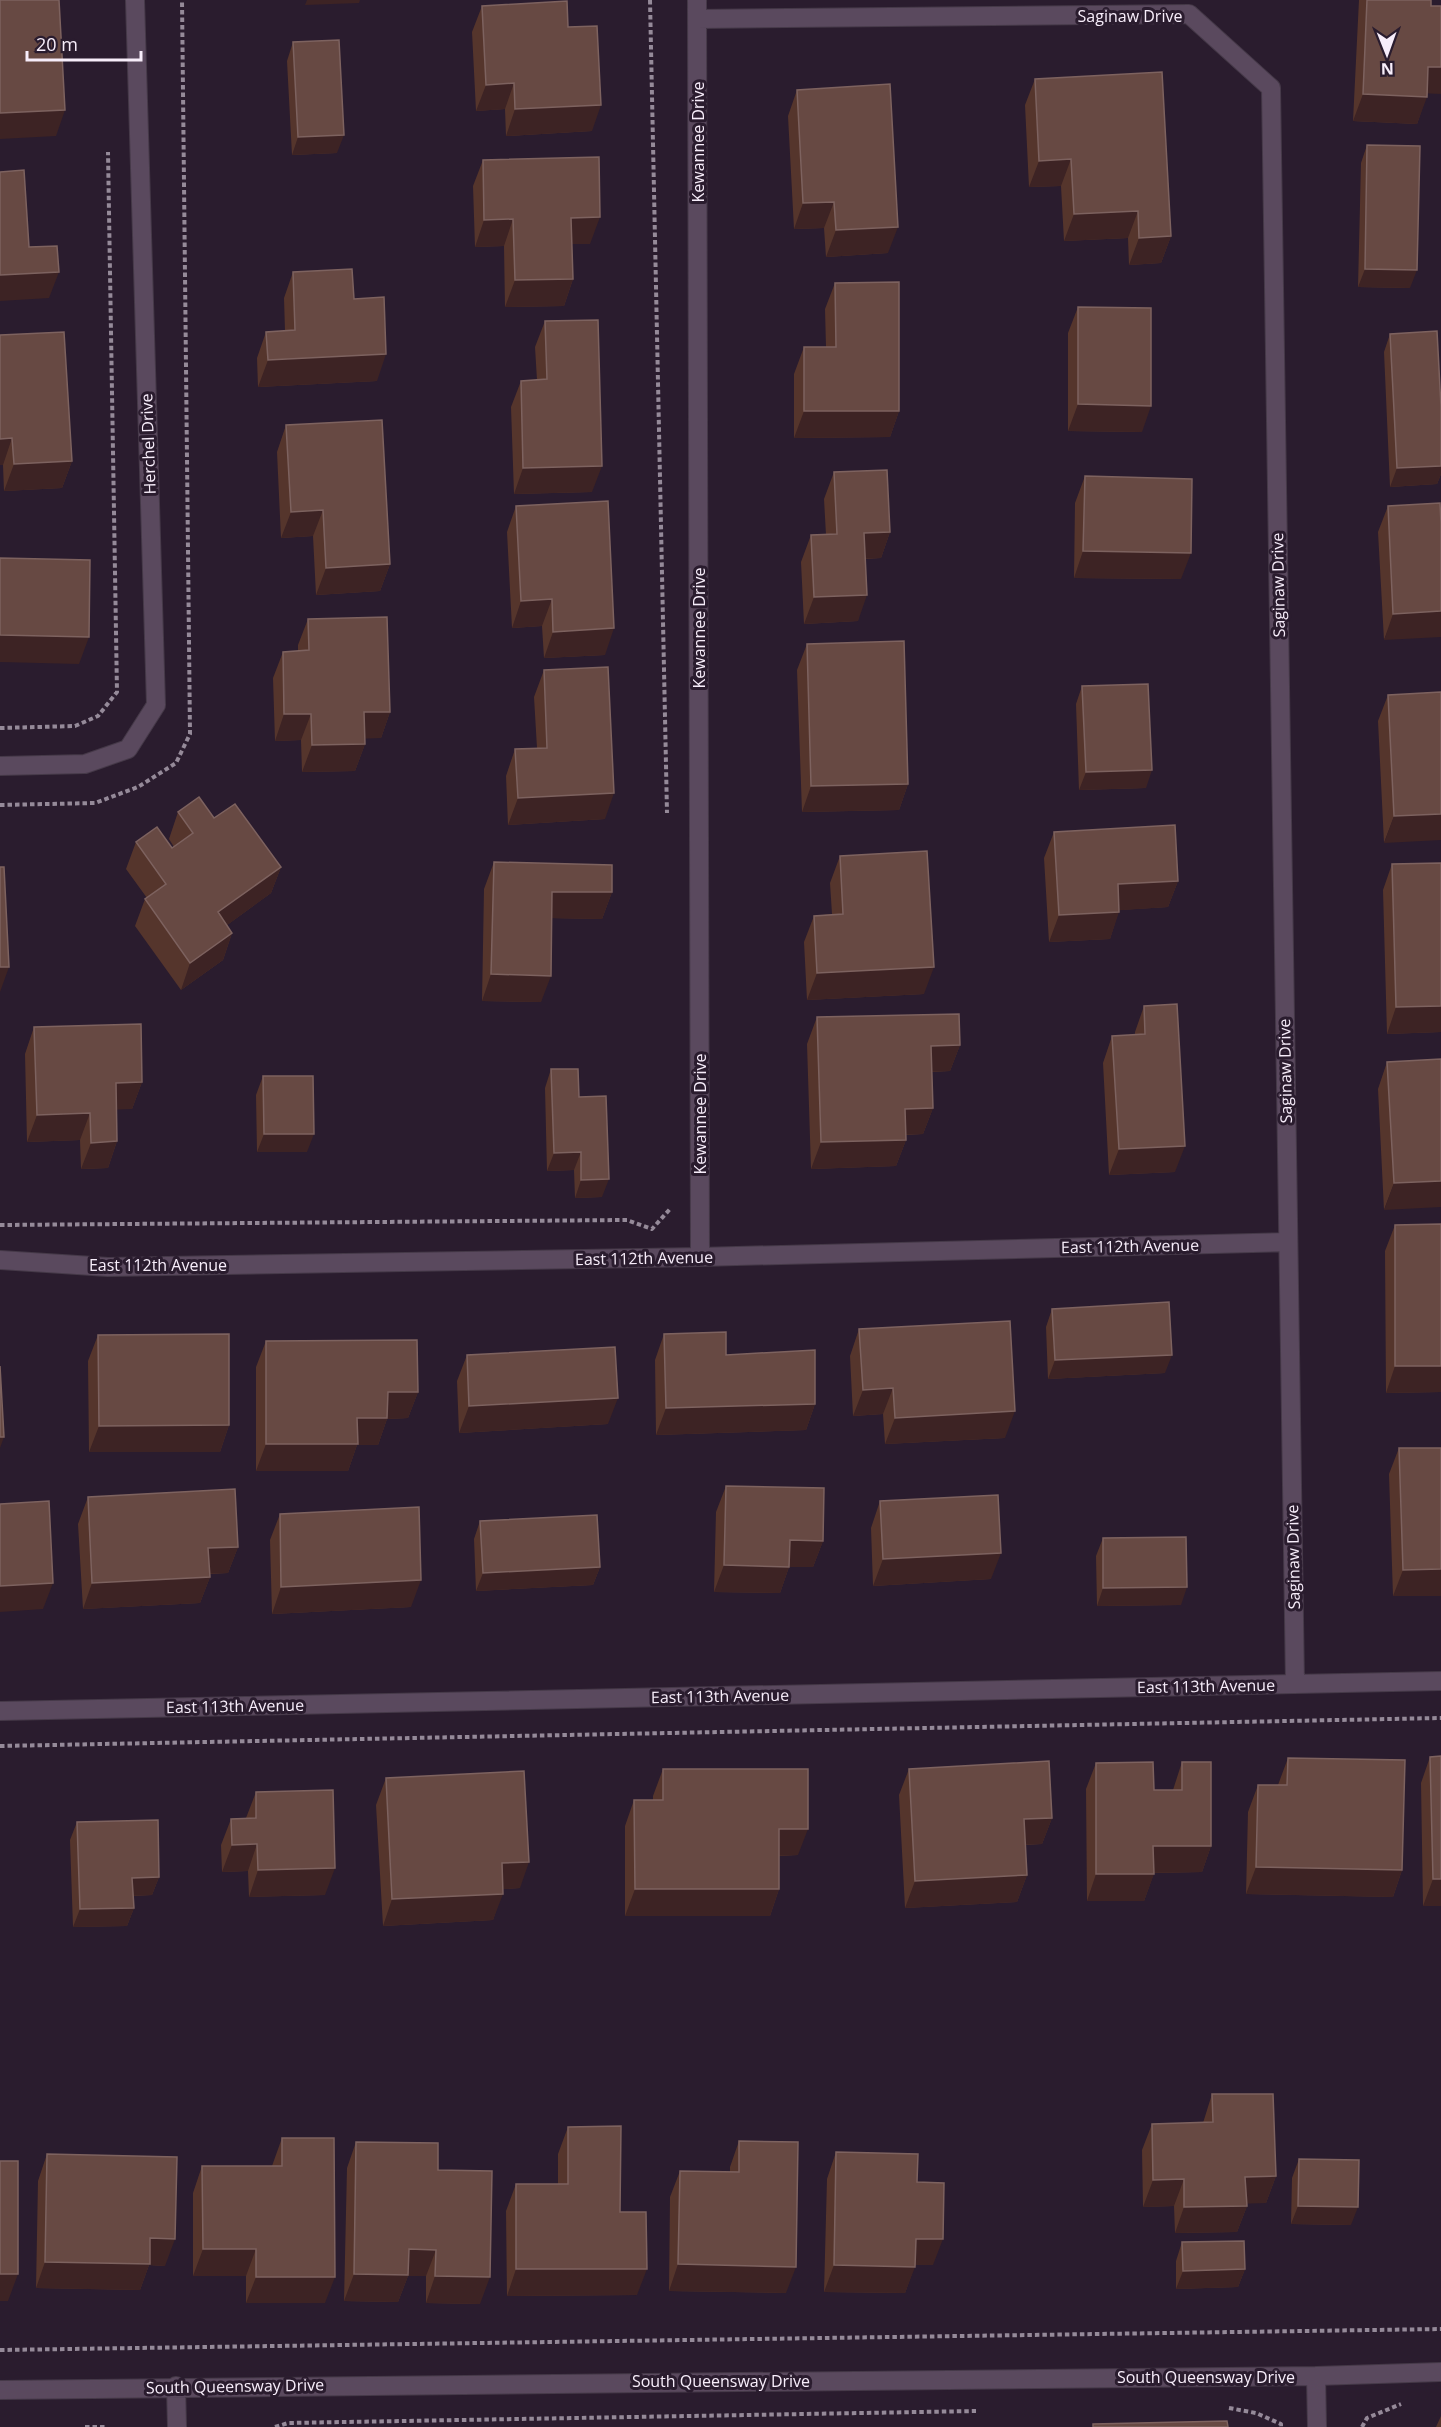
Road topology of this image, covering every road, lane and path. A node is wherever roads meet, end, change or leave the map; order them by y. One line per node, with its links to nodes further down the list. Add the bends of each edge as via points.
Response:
1 (135, 0): 7 (street, Herchel Drive, via 156,705 128,749 85,764)
2 (650, 0): 8 (path)
3 (696, 0): 4 (street, Kewannee Drive)
4 (697, 19): 11 (street, Saginaw Drive, via 1189,15 1271,88); 12 (street, Kewannee Drive)
5 (108, 143): 6 (path, via 117,692 99,716 75,726)
6 (0, 728)
7 (0, 766)
8 (667, 821)
9 (673, 1200): 10 (path, via 652,1229 627,1220)
10 (0, 1225)
11 (1288, 1242): 12 (street, East 112th Avenue); 15 (street, Saginaw Drive)
12 (700, 1257): 13 (street, East 112th Avenue, via 108,1267)
13 (0, 1260)
14 (1441, 1681): 15 (street, East 113th Avenue)
15 (1295, 1684): 16 (street, East 113th Avenue)
16 (0, 1711)
17 (1441, 1718): 18 (path)
18 (0, 1746)
19 (1441, 2329): 20 (path)
20 (0, 2350)
21 (1441, 2372): 22 (street, South Queensway Drive)
22 (1316, 2376): 23 (street, South Queensway Drive); 33 (street)
23 (176, 2386): 24 (street, South Queensway Drive); 30 (street)
24 (0, 2390)
25 (1404, 2403): 34 (path, via 1366,2418)
26 (1223, 2407): 32 (path, via 1257,2413)
27 (983, 2411): 31 (path, via 288,2423)
28 (86, 2427): 29 (path)
29 (106, 2427)
30 (177, 2427)
31 (275, 2427)
32 (1281, 2427)
33 (1317, 2427)
34 (1362, 2427)

